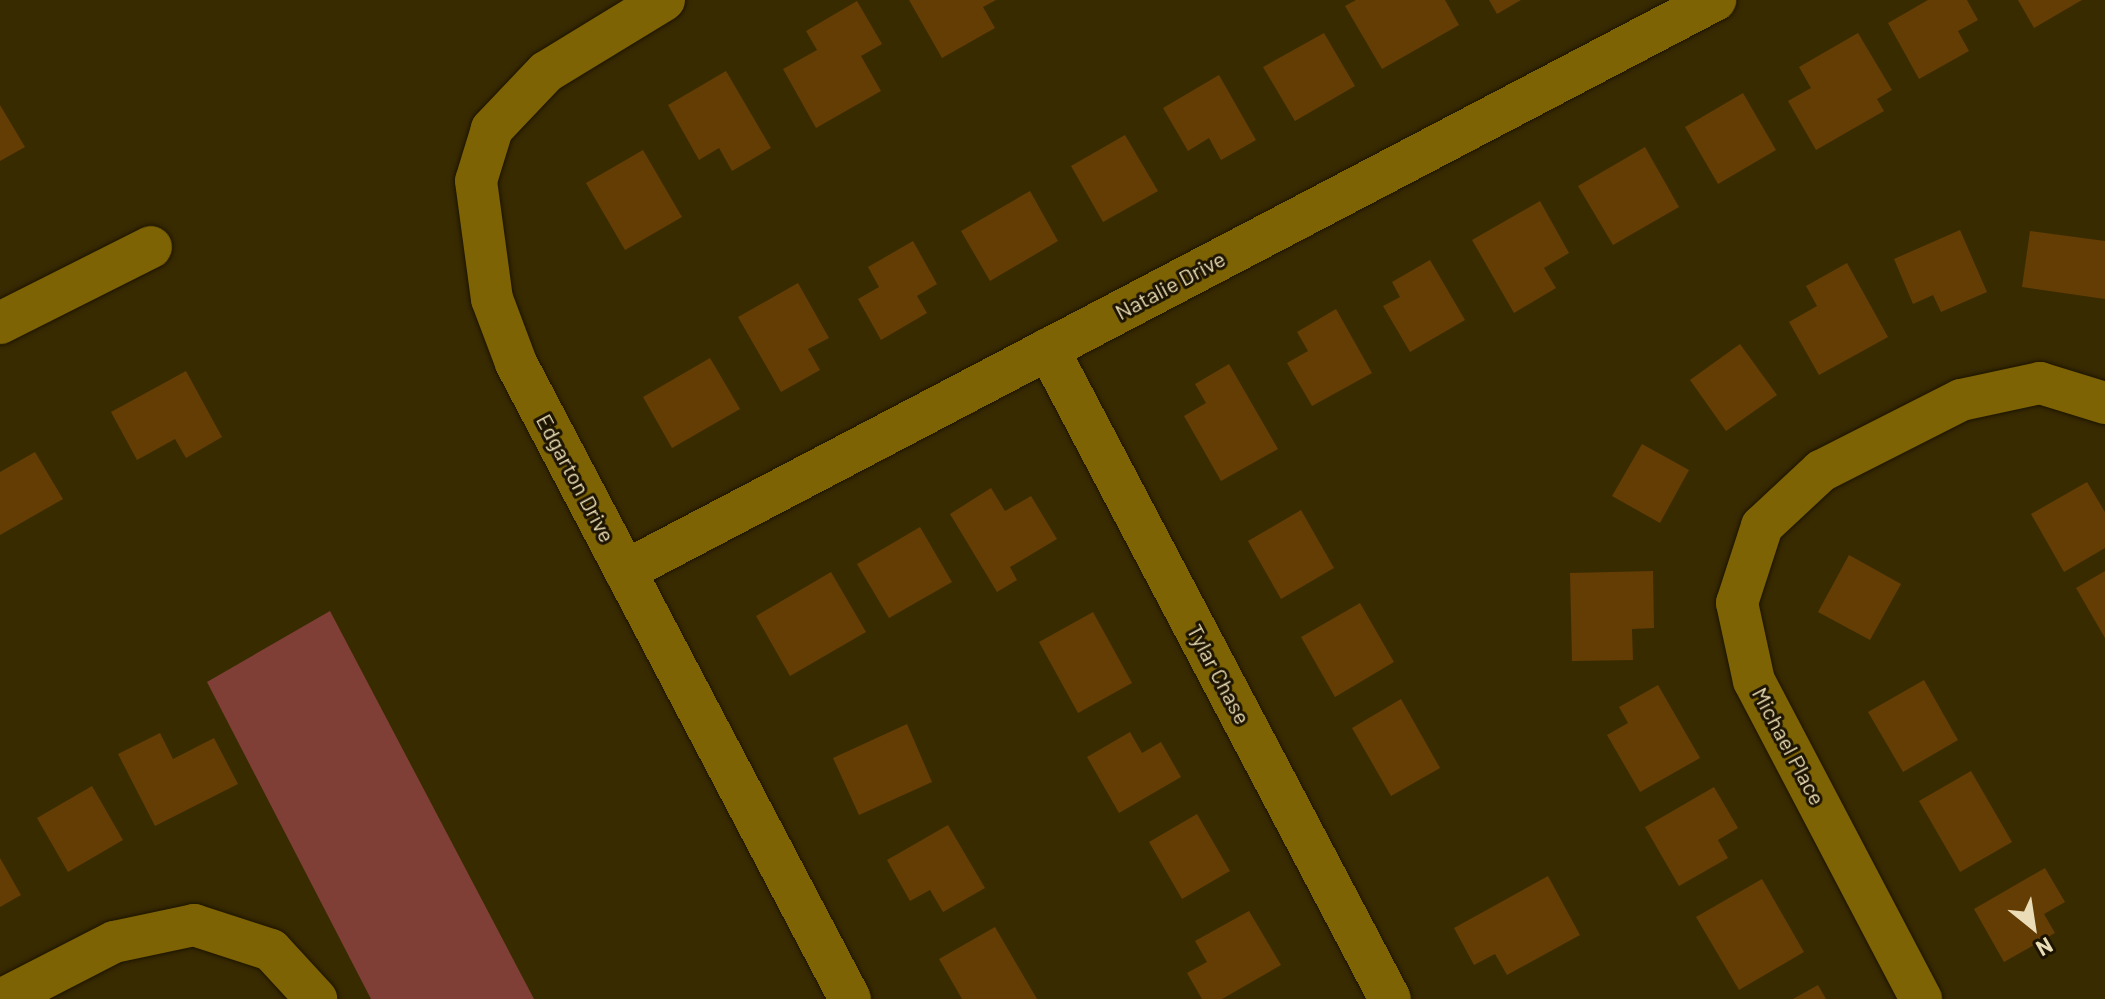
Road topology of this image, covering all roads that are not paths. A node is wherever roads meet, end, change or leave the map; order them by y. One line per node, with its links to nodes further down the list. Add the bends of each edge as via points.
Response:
1 (664, 0): 7 (street, Edgarton Drive, via 546,72 492,129 476,181 492,299 506,338)
2 (1715, 0): 5 (street, Natalie Drive)
3 (151, 247): 4 (street)
4 (0, 323)
5 (1048, 349): 7 (street, Natalie Drive); 11 (street, Tylar Chase)
6 (2105, 403): 12 (street, Michael Place, via 2040,383 1961,400 1821,471 1762,526 1737,603 1754,681)
7 (625, 571): 10 (street, Edgarton Drive)
8 (3, 999): 9 (street, via 114,942 194,925 271,950)
9 (316, 999)
10 (850, 999)
11 (1390, 999)
12 (1921, 999)

